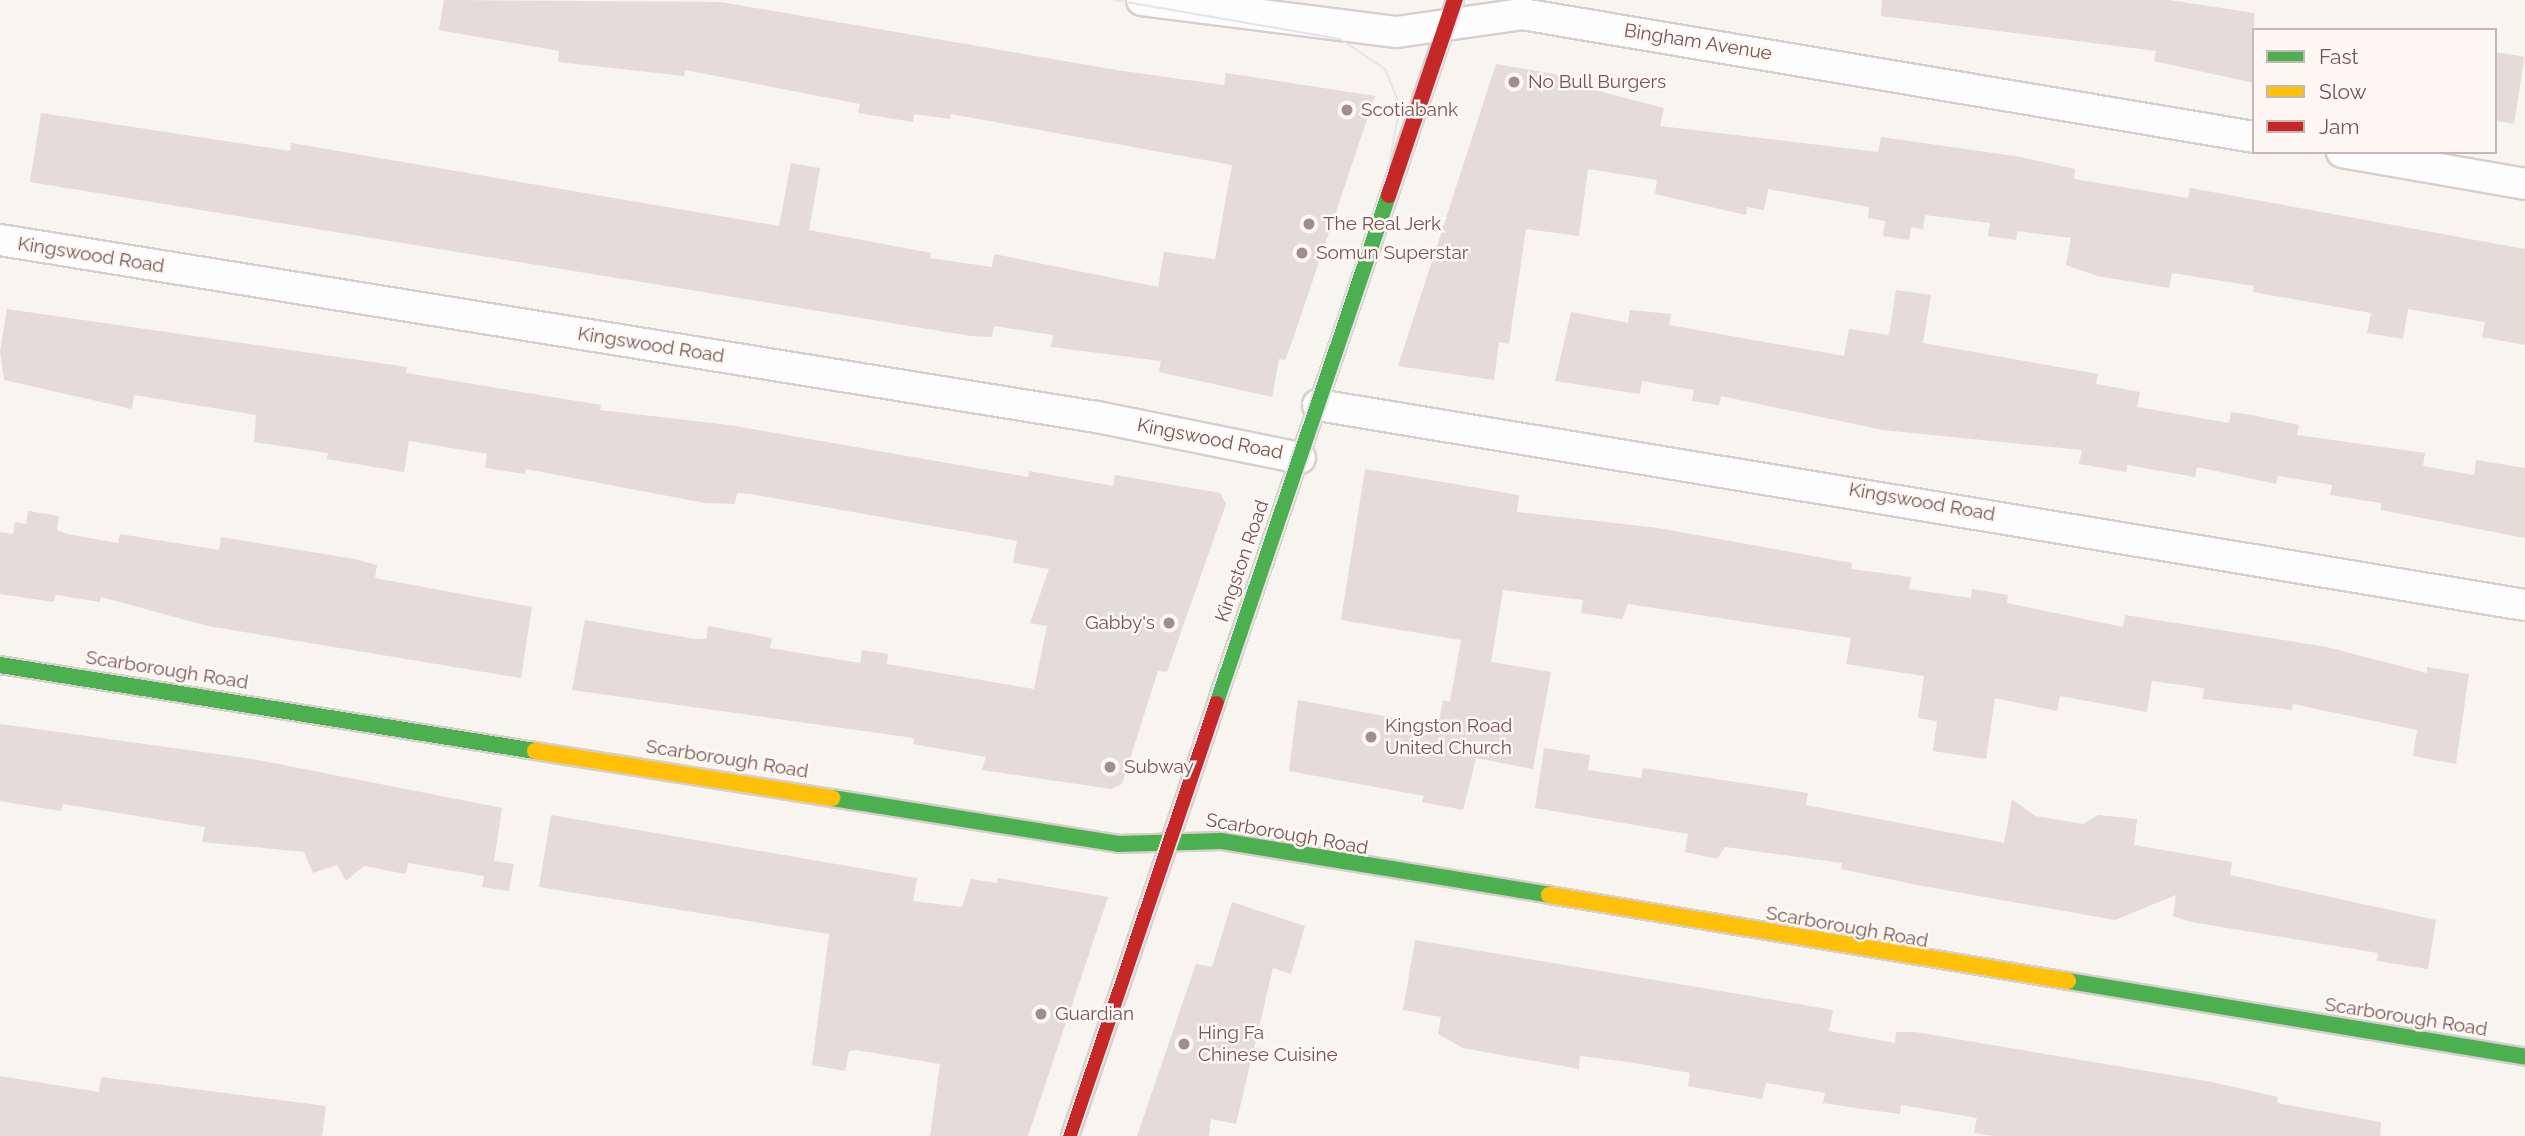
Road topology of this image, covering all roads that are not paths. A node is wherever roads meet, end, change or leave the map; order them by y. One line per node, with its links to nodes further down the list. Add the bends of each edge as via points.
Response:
1 (1142, 0): 3 (street, Bingham Avenue, via 1367,30)
2 (1455, 0): 3 (street, Kingston Road)
3 (1445, 30): 4 (street, Bingham Avenue, via 1521,14); 8 (street, Kingston Road)
4 (2252, 137)
5 (2353, 154): 6 (street)
6 (2525, 184)
7 (0, 240): 9 (street, Kingswood Road, via 1097,417)
8 (1318, 405): 9 (street, Kingston Road); 10 (street, Kingswood Road)
9 (1300, 458): 12 (street, Kingston Road)
10 (2525, 605)
11 (0, 665): 12 (street, Scarborough Road, via 1118,844)
12 (1169, 839): 13 (street, Scarborough Road, via 1221,841); 14 (street, Kingston Road)
13 (2525, 1057)
14 (1070, 1136)

